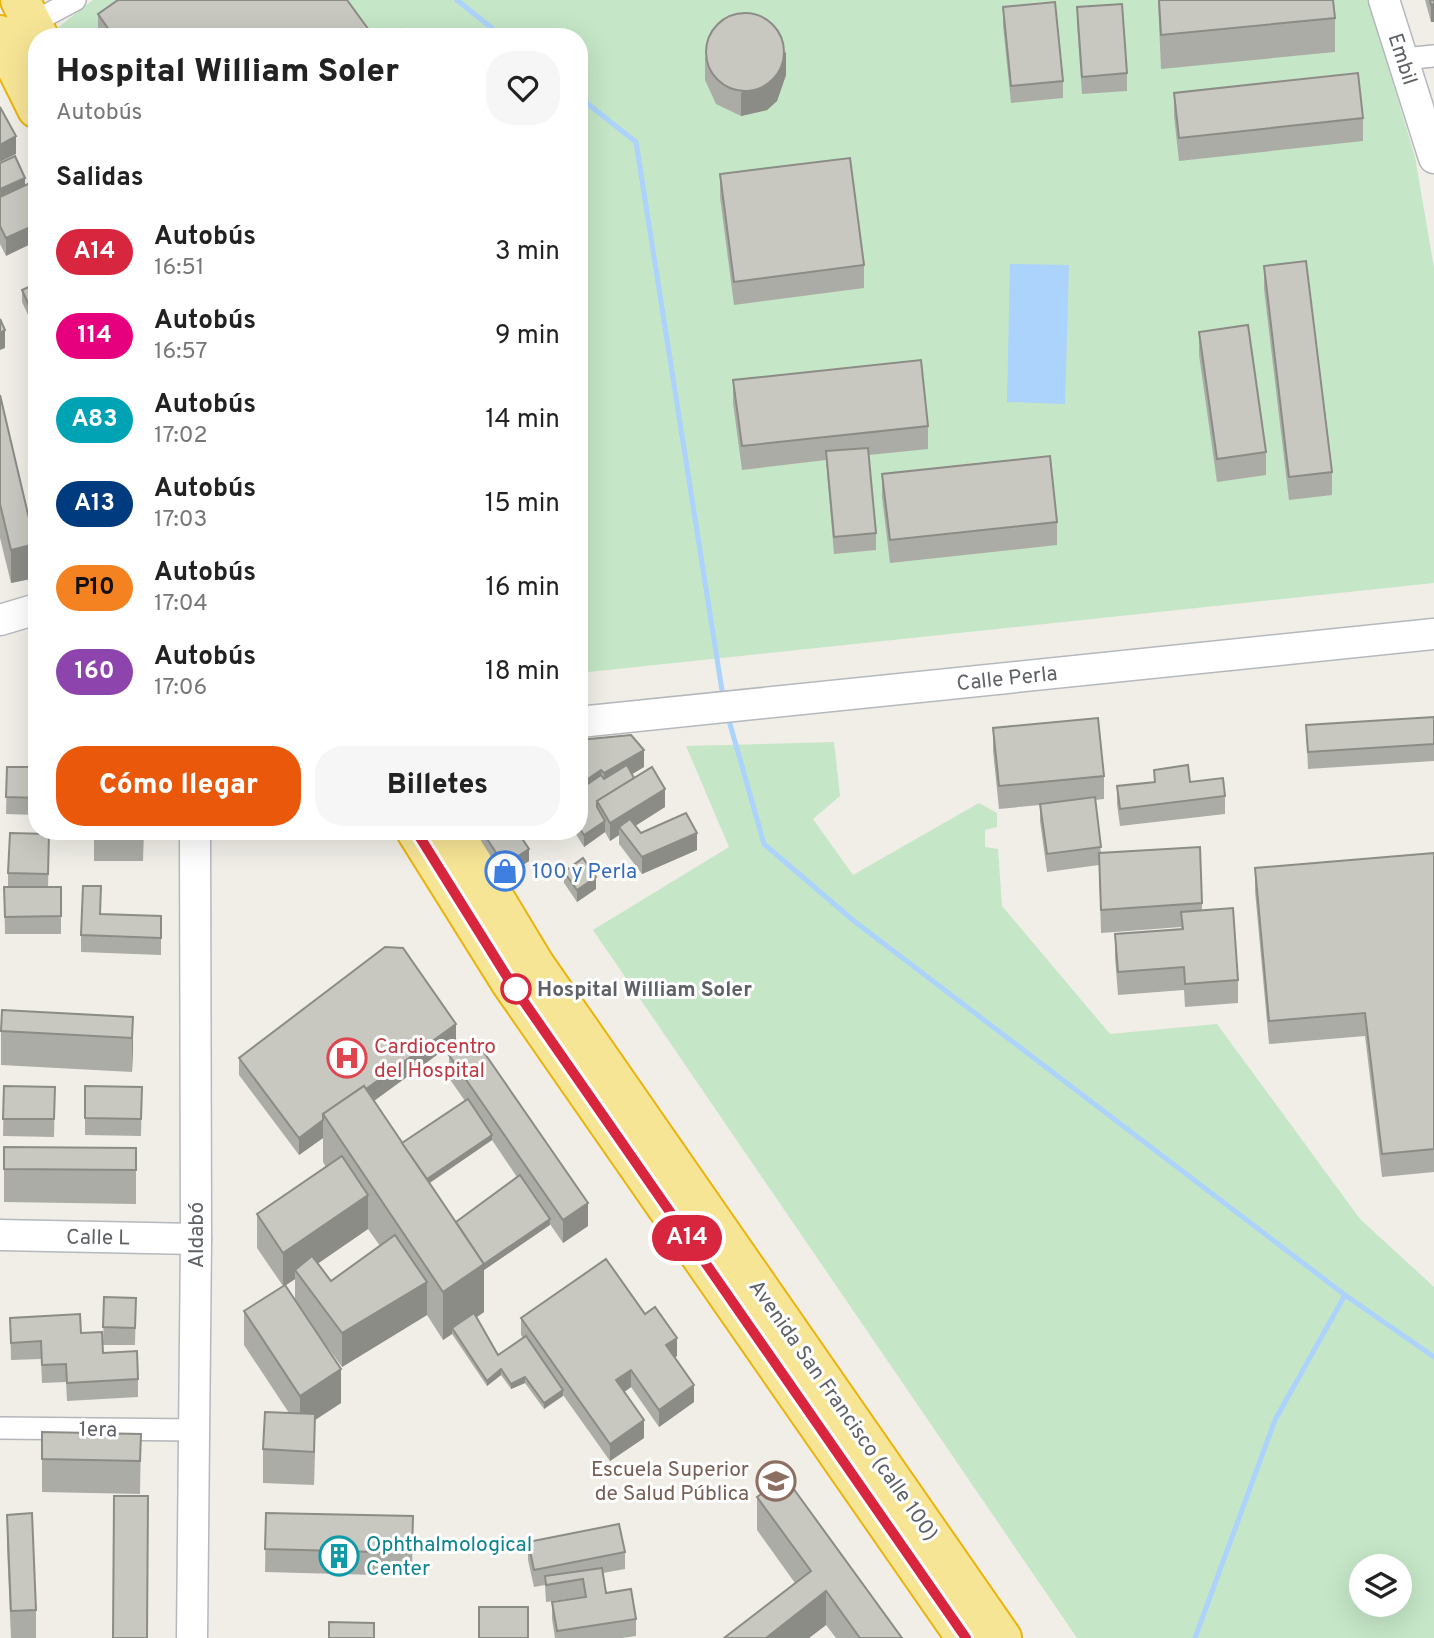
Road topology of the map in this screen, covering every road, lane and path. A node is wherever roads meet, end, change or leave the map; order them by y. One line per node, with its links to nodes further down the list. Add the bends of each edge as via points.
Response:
1 (75, 0): 3 (street)
2 (1384, 0): 5 (main road, Embil)
3 (18, 26): 6 (highway)
4 (1434, 56): 5 (street)
5 (1403, 59): 7 (main road, Embil)
6 (28, 70)
7 (1434, 158)
8 (28, 612): 9 (main road)
9 (0, 620)
10 (1434, 634): 11 (main road, Calle Perla)
11 (588, 721)
12 (195, 840): 16 (main road, Aldabó)
13 (422, 840): 20 (highway, Avenida San Francisco (calle 100), via 511,983)
14 (459, 840): 21 (highway, Avenida San Francisco (calle 100), via 535,965)
15 (0, 1235): 16 (main road, Calle L)
16 (197, 1239): 18 (main road, Aldabó)
17 (0, 1429): 18 (street, 1era)
18 (195, 1430): 19 (main road, Aldabó)
19 (192, 1638)
20 (967, 1638)
21 (1002, 1638)

